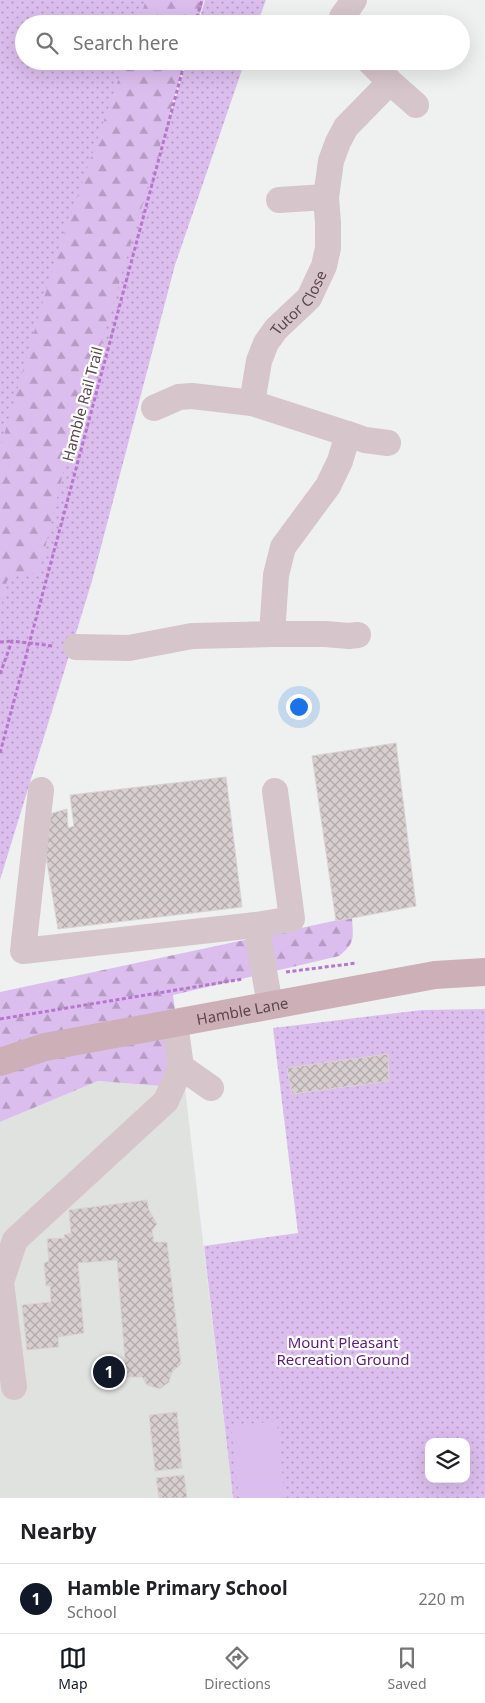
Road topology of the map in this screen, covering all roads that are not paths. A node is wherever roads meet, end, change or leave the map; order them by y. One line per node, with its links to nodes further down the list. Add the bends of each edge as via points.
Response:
1 (354, 0): 2 (street)
2 (343, 15)
3 (378, 70): 4 (street)
4 (390, 82): 5 (street); 6 (street, Tutor Close, via 346,127 331,161)
5 (416, 105)
6 (326, 197): 7 (street); 8 (street, Tutor Close, via 328,248 324,266 309,298 266,343)
7 (279, 200)
8 (239, 401): 9 (street, via 178,397); 10 (street)
9 (154, 408)
10 (348, 434): 11 (street); 12 (street, via 328,486 282,547 276,575)
11 (388, 443)
12 (272, 634): 13 (street); 14 (street, via 192,636 129,648)
13 (358, 635)
14 (76, 647)
15 (41, 790): 17 (street, via 23,951)
16 (275, 791): 17 (street, via 292,919)
17 (256, 925): 19 (street)
18 (485, 972): 19 (main road, Hamble Lane, via 435,975)
19 (270, 1006): 20 (main road, Hamble Lane)
20 (175, 1023): 21 (main road, Hamble Lane, via 45,1048); 22 (street)
21 (0, 1062)
22 (181, 1067): 23 (street); 24 (street, via 166,1101 15,1240 1,1282)
23 (211, 1088)
24 (14, 1387)

